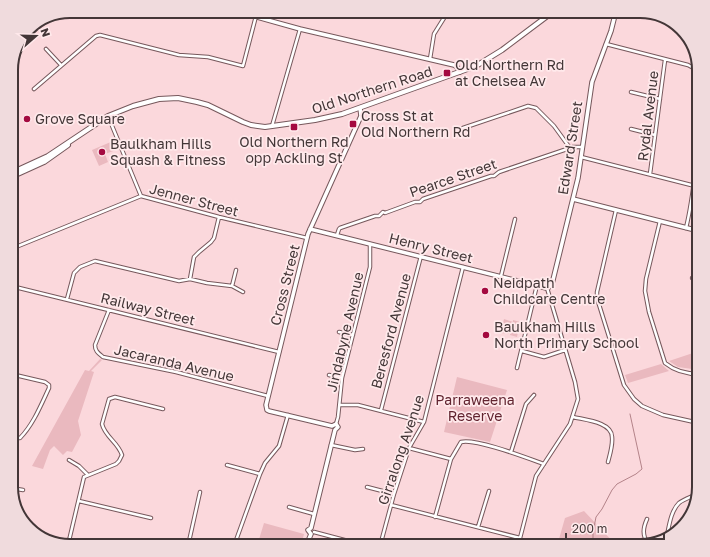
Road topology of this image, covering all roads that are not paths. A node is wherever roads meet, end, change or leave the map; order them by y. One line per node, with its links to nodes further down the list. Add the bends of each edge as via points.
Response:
1 (255, 18): 11 (street, via 243,66 208,57 179,55 100,35 94,37)
2 (263, 18): 6 (street)
3 (444, 18): 9 (street, via 434,34)
4 (545, 18): 13 (main road, Old Northern Road, via 492,57)
5 (614, 18): 7 (street, Edward Street)
6 (300, 29): 9 (street); 19 (street)
7 (606, 44): 10 (street); 24 (street, Edward Street, via 592,82)
8 (46, 49): 11 (street)
9 (430, 59): 13 (street, via 454,65)
10 (665, 60): 12 (street); 16 (street, Rydal Avenue)
11 (61, 65): 14 (street)
12 (692, 67)
13 (460, 72): 17 (main road, Old Northern Road)
14 (34, 89)
15 (631, 92): 16 (street)
16 (660, 99): 22 (street, Rydal Avenue)
17 (360, 108): 19 (main road, Old Northern Road, via 328,118); 39 (street, Cross Street, via 361,116)
18 (108, 116): 19 (main road, Old Northern Road, via 149,101 178,98 208,105 251,125); 23 (main road, Old Northern Road); 31 (street)
19 (272, 126)
20 (463, 128): 25 (street, via 532,106 554,126)
21 (631, 129): 22 (street)
22 (655, 135): 29 (street, Rydal Avenue)
23 (72, 140): 27 (main road, Old Northern Road, via 40,161); 28 (main road, Old Northern Road, via 44,162)
24 (582, 147): 25 (street, Pearce Street); 26 (street, Edward Street)
25 (570, 148): 41 (street, Pearce Street, via 340,228)
26 (581, 157): 29 (street); 32 (street, Edward Street)
27 (18, 170)
28 (18, 174)
29 (650, 174): 30 (street)
30 (692, 185)
31 (141, 196): 35 (street, Jenner Street); 44 (street, Jenner Street)
32 (573, 199): 34 (street); 53 (street, Edward Street, via 552,284)
33 (692, 205): 38 (street)
34 (616, 210): 37 (street); 74 (street, via 597,298 624,385 642,406 663,415)
35 (219, 217): 42 (street, Jenner Street); 49 (street, via 214,238 194,257)
36 (516, 218): 48 (street)
37 (660, 221): 38 (street); 63 (street, via 646,279 645,292 649,312 665,363 672,369)
38 (686, 228): 40 (street)
39 (310, 229): 41 (street, Henry Street); 42 (street, Cross Street)
40 (692, 229)
41 (337, 235): 43 (street, Henry Street)
42 (308, 238): 61 (street, Cross Street)
43 (370, 244): 45 (street, Henry Street); 58 (street, Jindabyne Avenue, via 370,267)
44 (18, 246)
45 (421, 256): 46 (street, Henry Street); 71 (street, Beresford Avenue)
46 (463, 267): 48 (street, Henry Street); 75 (street, Girralong Avenue)
47 (236, 270): 51 (street)
48 (501, 276): 50 (street, Henry Street)
49 (190, 278): 51 (street); 55 (street, via 179,281 95,261 80,267 74,273)
50 (537, 285): 53 (street, Henry Street); 60 (street)
51 (232, 286): 54 (street)
52 (18, 288): 55 (street, Railway Street)
53 (547, 288): 59 (street)
54 (243, 292)
55 (67, 299): 56 (street, Railway Street)
56 (109, 310): 61 (street, Railway Street); 68 (street, Jacaranda Avenue, via 95,345 103,357 176,372)
57 (339, 332): 58 (street)
58 (353, 335): 66 (street, Jindabyne Avenue)
59 (566, 350): 60 (street, via 544,357); 73 (street, via 578,394)
60 (522, 351): 62 (street)
61 (279, 352): 68 (street, Cross Street)
62 (516, 368)
63 (692, 374)
64 (329, 375): 66 (street)
65 (18, 376): 77 (street, via 50,385 44,400)
66 (342, 378): 69 (street, Jindabyne Avenue)
67 (534, 395): 81 (street, via 526,404)
68 (268, 396): 72 (street, via 268,410)
69 (339, 405): 71 (street, via 358,405); 76 (street, Jindabyne Avenue)
70 (163, 409): 88 (street, via 110,397 102,424 122,455 116,464)
71 (381, 410): 75 (street)
72 (288, 416): 76 (street); 87 (street, via 279,446 265,463)
73 (573, 417): 84 (street, via 605,425 610,430 613,438); 85 (street)
74 (692, 421)
75 (424, 422): 79 (street, Girralong Avenue)
76 (334, 427): 78 (street)
77 (18, 438)
78 (332, 445): 80 (street, via 355,450); 99 (street)
79 (409, 448): 82 (street); 94 (street, Girralong Avenue)
80 (363, 449)
81 (511, 452): 82 (street, via 463,441 459,443); 85 (street)
82 (452, 459): 100 (street)
83 (68, 460): 88 (street)
84 (608, 462)
85 (544, 464): 106 (street, via 535,481)
86 (227, 466): 87 (street)
87 (260, 474): 109 (street)
88 (88, 475): 96 (street, via 84,477)
89 (367, 487): 94 (street)
90 (18, 489): 91 (street)
91 (23, 490)
92 (200, 492): 108 (street)
93 (489, 492): 103 (street)
94 (394, 494): 97 (street, Girralong Avenue)
95 (691, 497): 104 (street, via 674,510)
96 (79, 501): 101 (street); 107 (street)
97 (391, 505): 100 (street); 112 (street, Girralong Avenue)
98 (289, 507): 99 (street)
99 (314, 514): 105 (street)
100 (435, 517): 103 (street)
101 (151, 518)
102 (647, 519): 113 (street)
103 (478, 527): 106 (street)
104 (669, 530)
105 (312, 531): 110 (street); 111 (street)
106 (520, 538)
107 (70, 539)
108 (190, 539)
109 (237, 539)
110 (309, 539)
111 (341, 539)
112 (382, 539)
113 (645, 539)

